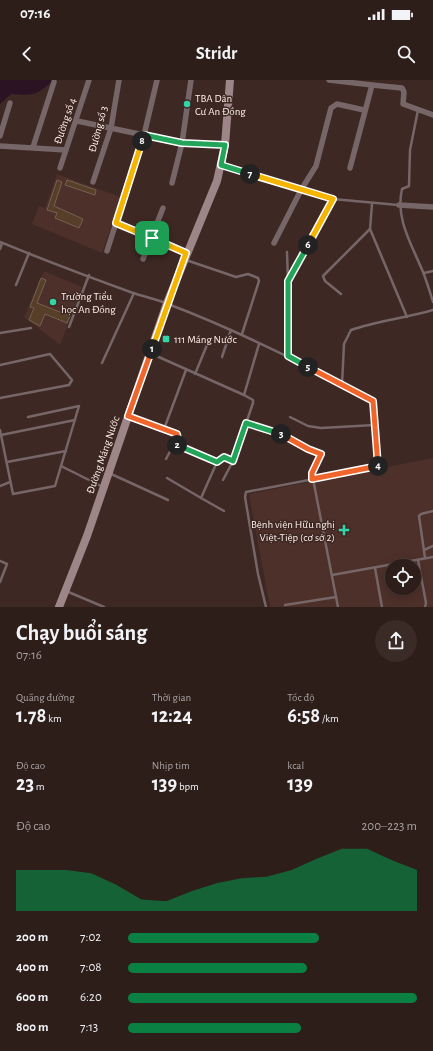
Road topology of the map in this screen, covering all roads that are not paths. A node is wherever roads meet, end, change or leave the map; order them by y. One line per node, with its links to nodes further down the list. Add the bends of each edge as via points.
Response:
1 (89, 80): 13 (street, Đường số 4)
2 (119, 80): 14 (street, Đường số 3)
3 (157, 80): 15 (street)
4 (191, 80): 17 (street)
5 (230, 80): 18 (main road, Đường Máng Nước)
6 (329, 80): 8 (street)
7 (54, 82): 20 (street)
8 (372, 85): 10 (street); 11 (street, via 402,88 403,103)
9 (10, 103): 16 (street)
10 (364, 110): 24 (street); 27 (street, via 337,104 330,108 316,166)
11 (418, 110): 12 (street); 30 (lane, via 410,150 409,186 402,189)
12 (433, 115)
13 (77, 121): 14 (street); 21 (street, Đường số 4)
14 (111, 128): 15 (street); 25 (street, Đường số 3)
15 (144, 135): 17 (street); 33 (street)
16 (0, 136)
17 (182, 143): 18 (street); 26 (street)
18 (225, 145): 22 (main road, Đường Máng Nước)
19 (0, 146): 20 (street)
20 (33, 147): 21 (street)
21 (66, 150): 23 (street, Đường số 4)
22 (221, 165): 27 (lane); 42 (main road, Đường Máng Nước, via 217,181)
23 (60, 168)
24 (350, 168)
25 (93, 182)
26 (172, 183)
27 (301, 190): 28 (lane); 37 (street)
28 (333, 199): 29 (lane); 47 (lane)
29 (372, 204): 30 (lane); 34 (lane)
30 (399, 205): 31 (street); 45 (lane, via 408,239)
31 (433, 207)
32 (163, 208): 35 (street)
33 (116, 223): 35 (street); 39 (street)
34 (370, 229): 50 (lane, via 323,276 325,281); 54 (lane)
35 (152, 238): 42 (street); 43 (street)
36 (1, 242): 38 (lane); 41 (lane)
37 (274, 243)
38 (0, 248)
39 (107, 251)
40 (287, 252): 47 (lane)
41 (29, 253): 46 (lane); 48 (lane)
42 (185, 256): 52 (main road, Đường Máng Nước); 59 (lane, via 236,277 248,274 258,278)
43 (143, 259)
44 (433, 271): 45 (lane)
45 (424, 273): 51 (lane)
46 (88, 275): 49 (lane); 55 (lane)
47 (288, 281): 63 (lane)
48 (16, 285)
49 (134, 293): 52 (lane); 65 (lane)
50 (341, 294)
51 (433, 302)
52 (167, 303): 57 (lane); 62 (main road, Đường Máng Nước)
53 (433, 310): 54 (lane)
54 (407, 317): 69 (lane, via 350,330 344,344)
55 (69, 327)
56 (31, 328): 58 (lane)
57 (231, 330): 59 (lane); 64 (lane)
58 (0, 333)
59 (242, 334): 61 (lane)
60 (207, 344): 68 (lane)
61 (259, 344): 63 (lane); 70 (lane)
62 (150, 354): 67 (lane); 72 (main road, Đường Máng Nước)
63 (288, 356): 69 (lane)
64 (222, 357)
65 (102, 363)
66 (0, 365): 71 (lane, via 50,354 72,380 70,385)
67 (186, 370): 68 (lane); 78 (lane)
68 (195, 374): 70 (lane)
69 (342, 384): 77 (lane, via 373,401)
70 (244, 395): 76 (lane, via 253,400)
71 (0, 398)
72 (128, 416): 78 (lane); 87 (main road, Đường Máng Nước)
73 (28, 417): 75 (lane, via 79,406)
74 (290, 417): 77 (lane, via 308,426 322,428)
75 (75, 420): 79 (lane); 81 (lane)
76 (246, 423): 83 (lane); 89 (lane, via 282,434 321,454 312,473)
77 (375, 424): 89 (lane, via 379,466)
78 (164, 429): 80 (lane, via 178,435)
79 (0, 432): 84 (lane)
80 (174, 444): 82 (lane); 85 (lane)
81 (66, 451): 84 (lane); 86 (lane)
82 (166, 459)
83 (233, 461): 85 (lane, via 224,457); 90 (lane)
84 (7, 462): 91 (lane)
85 (217, 462): 95 (lane)
86 (61, 466): 91 (lane, via 54,486 13,494); 94 (lane)
87 (109, 473): 94 (main road, Đường Máng Nước); 96 (lane)
88 (167, 478): 95 (lane)
89 (312, 479): 115 (lane, via 246,492 258,574)
90 (223, 480)
91 (10, 482): 93 (lane)
92 (314, 484): 107 (lane)
93 (0, 486)
94 (103, 488): 110 (main road, Đường Máng Nước)
95 (202, 498): 97 (lane)
96 (168, 500)
97 (224, 511)
98 (433, 511): 100 (lane, via 419,516)
99 (433, 546): 100 (lane)
100 (424, 550): 102 (lane)
101 (433, 557): 102 (lane)
102 (426, 558): 103 (lane)
103 (421, 559)
104 (0, 561): 109 (lane, via 7,564)
105 (385, 566): 106 (lane)
106 (374, 568): 107 (lane); 117 (lane)
107 (332, 576): 111 (lane)
108 (421, 576): 118 (lane)
109 (0, 582)
110 (65, 591): 113 (main road, Đường Máng Nước); 114 (lane)
111 (336, 597): 112 (lane); 116 (lane)
112 (286, 605)
113 (60, 607)
114 (104, 607)
115 (266, 607)
116 (338, 607)
117 (382, 607)
118 (425, 607)

